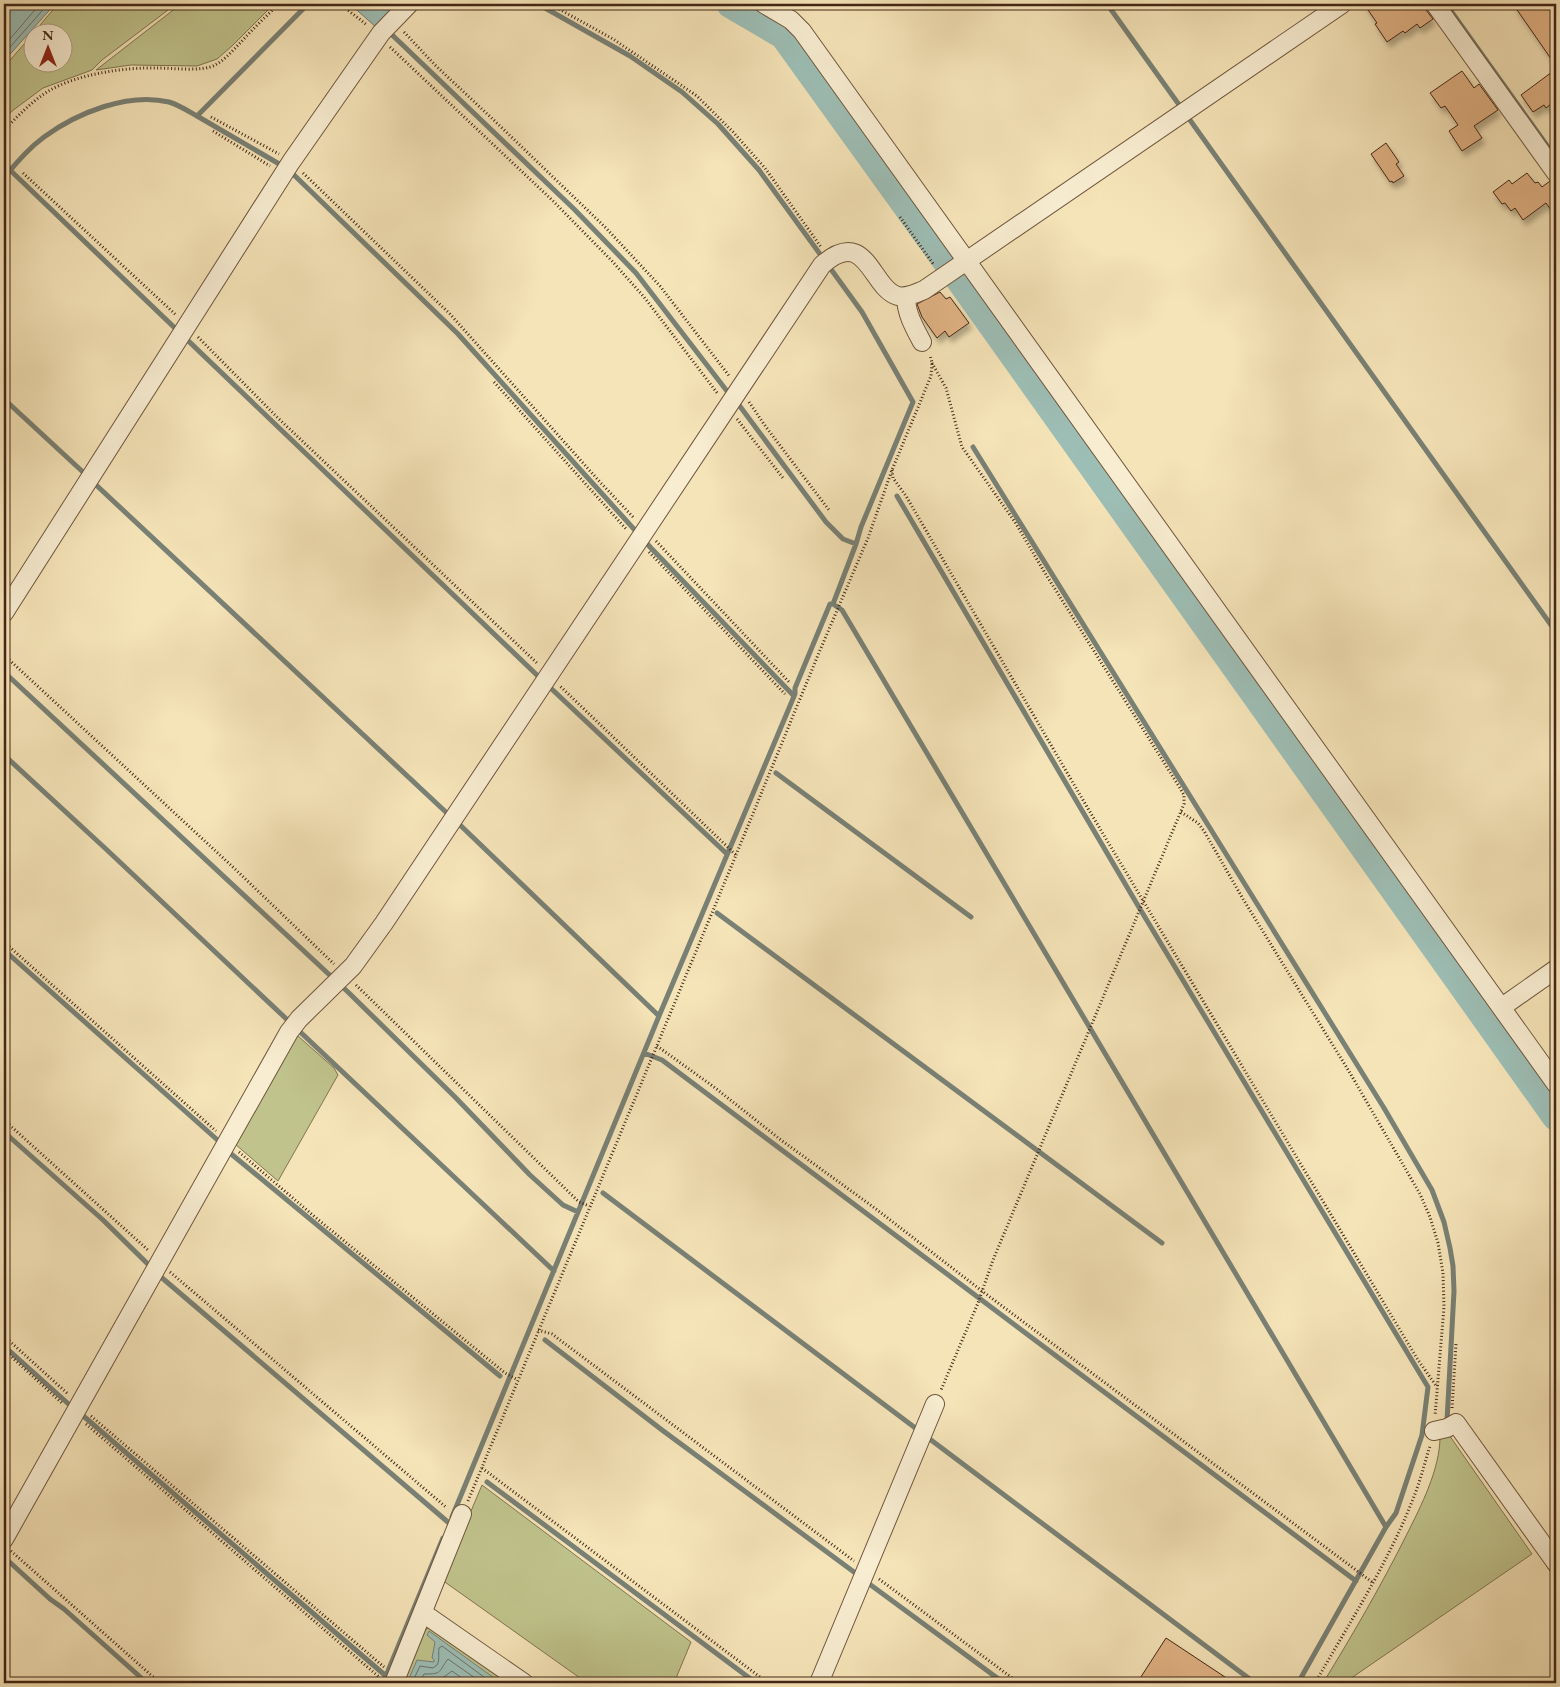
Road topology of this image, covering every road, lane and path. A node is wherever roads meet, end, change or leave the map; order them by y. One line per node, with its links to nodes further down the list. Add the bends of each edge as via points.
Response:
1 (279, 4): 10 (path, via 215,66 131,68 67,83 36,100)
2 (340, 4): 8 (path, via 360,19)
3 (409, 4): 8 (street)
4 (550, 4): 16 (path, via 613,39 697,96 765,168)
5 (764, 4): 17 (street, via 792,20 802,30)
6 (1342, 4): 17 (street)
7 (1435, 4): 14 (street)
8 (385, 28): 12 (street); 23 (path, via 612,261); 23 (path, via 435,65 500,125 645,269)
9 (211, 117): 12 (path)
10 (4, 130)
11 (213, 131): 12 (path)
12 (287, 168): 19 (street); 27 (path, via 450,314 600,482)
13 (23, 172): 19 (path)
14 (1556, 173)
15 (900, 217): 17 (path)
16 (827, 261): 18 (street, via 841,253 861,256 890,292); 23 (street)
17 (954, 270): 18 (street, via 924,290); 39 (street)
18 (906, 297): 20 (street, via 909,316)
19 (182, 331): 28 (street); 30 (path, via 286,425)
20 (922, 342): 21 (path)
21 (932, 363): 24 (path, via 931,376); 33 (path, via 946,388 962,448 1015,522 1180,788 1184,795)
22 (494, 382): 27 (path)
23 (734, 399): 25 (path, via 751,435); 26 (path, via 766,427); 27 (street)
24 (892, 470): 34 (path, via 868,538); 35 (path, via 893,478)
25 (783, 478)
26 (829, 510)
27 (642, 537): 30 (street); 31 (path); 32 (path)
28 (4, 613)
29 (4, 655): 38 (path, via 242,875)
30 (546, 679): 34 (path); 38 (street, via 384,923)
31 (789, 682)
32 (785, 694)
33 (1181, 812): 35 (path); 52 (path, via 1204,831 1420,1194 1438,1243 1443,1273 1442,1347)
34 (736, 854): 40 (path)
35 (1143, 904): 46 (path); 52 (path)
36 (4, 942): 43 (path)
37 (1556, 969): 39 (street)
38 (340, 979): 43 (street, via 293,1027); 44 (path, via 579,1202)
39 (1502, 1007): 41 (street)
40 (657, 1046): 44 (path); 46 (path)
41 (1556, 1084)
42 (4, 1120): 45 (path)
43 (228, 1142): 45 (street); 51 (path, via 315,1217)
44 (587, 1205): 47 (path)
45 (157, 1268): 54 (street); 57 (path)
46 (981, 1293): 53 (path); 62 (path)
47 (538, 1330): 51 (path); 61 (path, via 552,1334)
48 (4, 1336): 54 (path)
49 (1456, 1344): 55 (path, via 1452,1415)
50 (4, 1350): 54 (path)
51 (516, 1379): 56 (path)
52 (1437, 1388): 55 (path)
53 (935, 1404): 61 (street)
54 (77, 1409): 58 (street); 64 (path, via 96,1420); 65 (path)
55 (1448, 1427): 60 (street); 62 (path)
56 (482, 1468): 57 (path); 68 (path)
57 (456, 1512): 63 (street)
58 (4, 1538)
59 (4, 1546): 66 (path)
60 (1556, 1563)
61 (866, 1570): 69 (street); 70 (path)
62 (1372, 1582): 71 (path)
63 (423, 1613): 65 (street); 67 (street)
64 (384, 1667)
65 (387, 1680)
66 (160, 1683)
67 (524, 1683)
68 (768, 1683)
69 (819, 1683)
70 (1019, 1683)
71 (1315, 1683)

